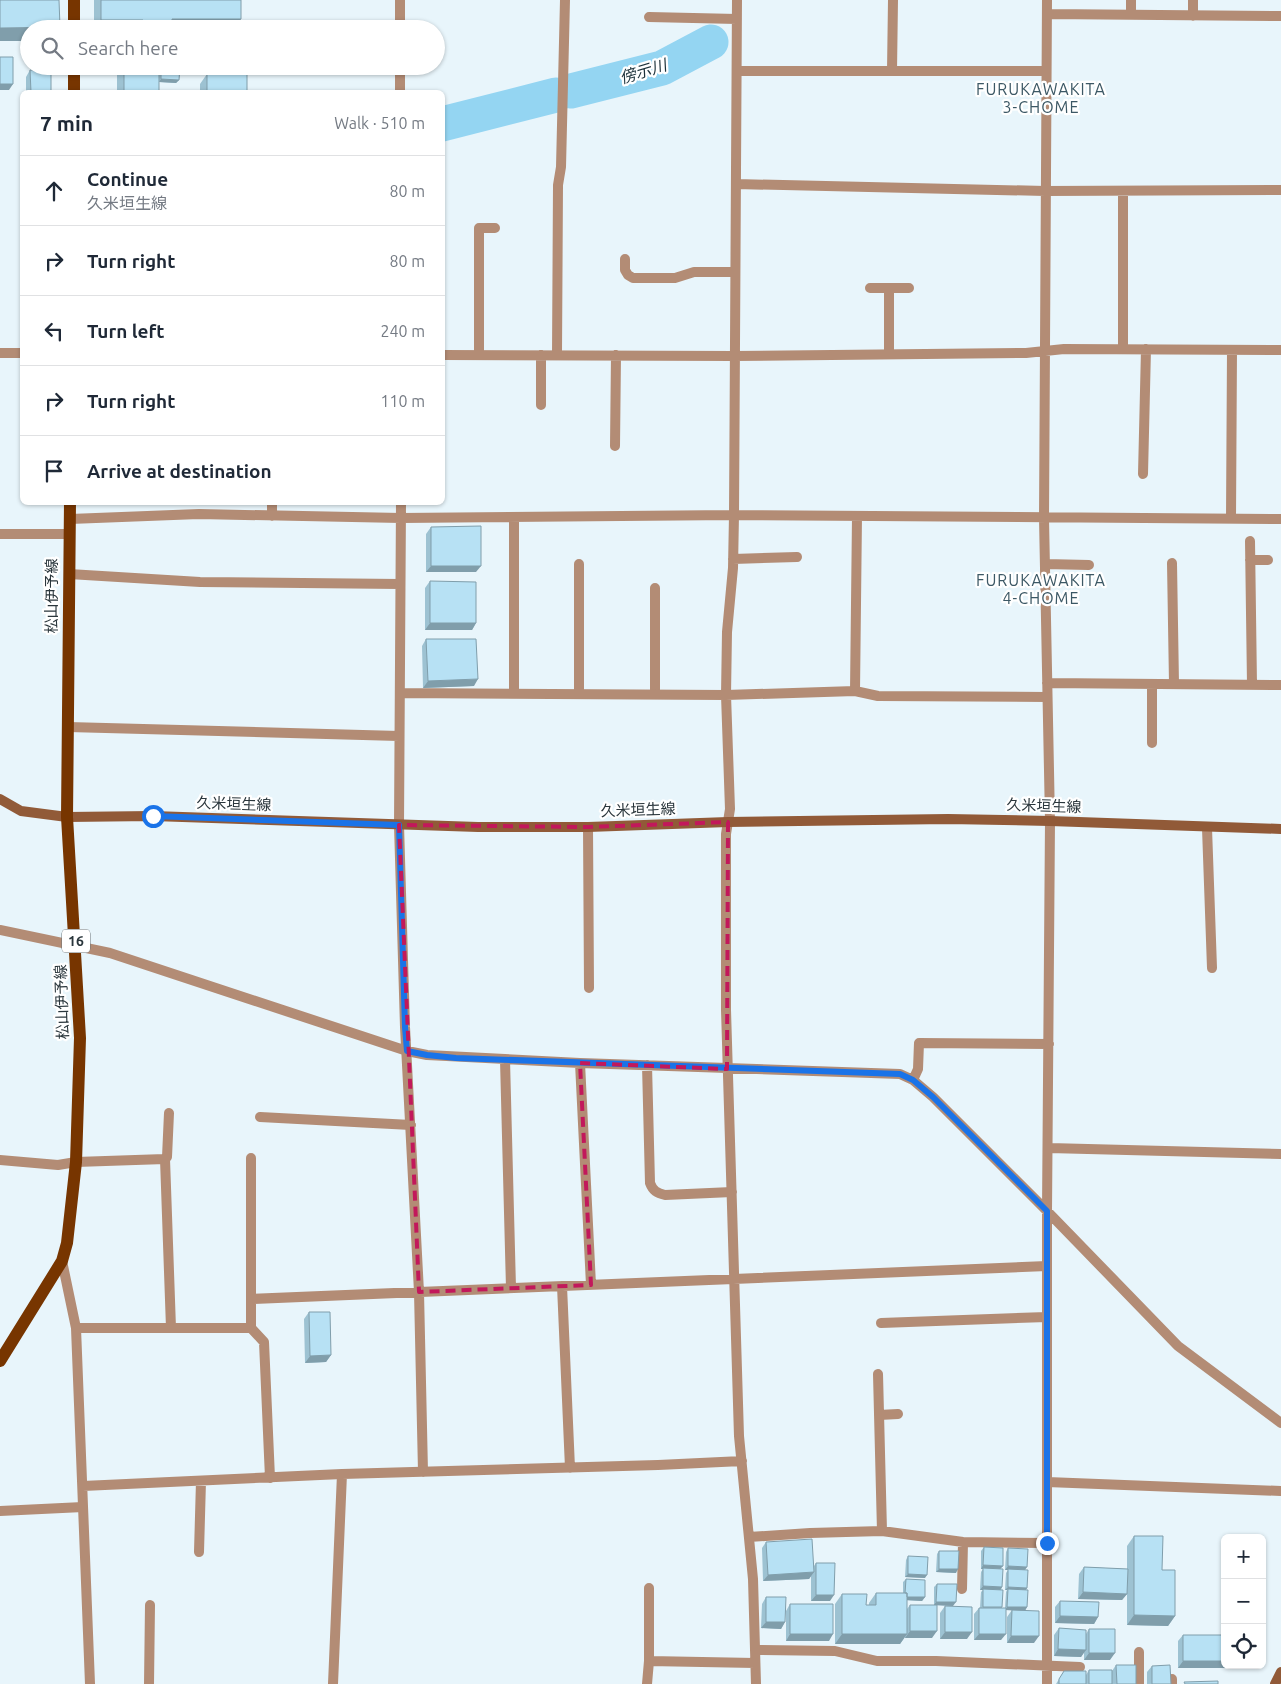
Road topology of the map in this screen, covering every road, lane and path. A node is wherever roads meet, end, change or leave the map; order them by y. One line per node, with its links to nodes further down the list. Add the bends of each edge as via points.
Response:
1 (74, 0): 15 (main road)
2 (400, 0): 16 (street)
3 (565, 0): 45 (street, via 558,185)
4 (737, 0): 14 (street)
5 (893, 0): 18 (street)
6 (1047, 0): 9 (street)
7 (1131, 0): 10 (street)
8 (1193, 0): 11 (street)
9 (1047, 14): 10 (street); 19 (street)
10 (1131, 15): 11 (street)
11 (1193, 16): 12 (street)
12 (1281, 16)
13 (648, 18): 14 (street)
14 (737, 19): 17 (street)
15 (74, 20)
16 (400, 20)
17 (737, 71): 18 (street); 24 (street)
18 (892, 71): 19 (street)
19 (1046, 71): 26 (street)
20 (74, 75): 22 (main road)
21 (400, 75): 23 (street)
22 (74, 90)
23 (400, 90)
24 (736, 184): 26 (street); 30 (street)
25 (1281, 190): 27 (street)
26 (1045, 191): 27 (street); 38 (street)
27 (1123, 191): 34 (street)
28 (495, 228): 43 (street, via 479,228)
29 (625, 258): 30 (street, via 625,270 633,278)
30 (735, 272): 47 (street)
31 (870, 288): 32 (street)
32 (888, 288): 33 (street); 42 (street)
33 (909, 288)
34 (1123, 349): 35 (street); 38 (street)
35 (1146, 350): 36 (street); 50 (street)
36 (1232, 350): 37 (street); 63 (street)
37 (1281, 350)
38 (1044, 351): 42 (street); 61 (street)
39 (0, 353): 40 (street)
40 (20, 353)
41 (445, 354): 43 (street)
42 (889, 354): 47 (street)
43 (479, 355): 44 (street)
44 (541, 355): 45 (street); 48 (street)
45 (557, 355): 46 (street)
46 (616, 355): 47 (street); 49 (street)
47 (734, 356): 56 (street)
48 (541, 405)
49 (615, 446)
50 (1144, 474)
51 (70, 505): 62 (main road, 松山伊予線 / 16)
52 (199, 505): 55 (street)
53 (272, 505): 57 (street)
54 (401, 505): 60 (street)
55 (199, 514): 57 (street); 62 (street)
56 (734, 515): 58 (street); 59 (street); 69 (street)
57 (272, 516): 60 (street)
58 (857, 516): 61 (street); 84 (street)
59 (514, 517): 60 (street); 86 (street)
60 (401, 518): 77 (street)
61 (1044, 518): 63 (street); 74 (street)
62 (70, 519): 66 (main road, 松山伊予線 / 16)
63 (1231, 519): 64 (street)
64 (1281, 519)
65 (0, 534): 66 (street)
66 (69, 534): 76 (main road, 松山伊予線 / 16)
67 (1250, 541): 70 (street)
68 (797, 557): 69 (street)
69 (733, 559): 89 (street)
70 (1250, 560): 71 (street); 82 (street)
71 (1268, 560)
72 (1172, 563): 81 (street)
73 (579, 564): 87 (street)
74 (1045, 564): 75 (street); 79 (street)
75 (1089, 565)
76 (69, 574): 77 (street, via 200,582); 91 (main road, 松山伊予線 / 16)
77 (400, 584): 85 (street)
78 (655, 588): 88 (street)
79 (1047, 683): 80 (street); 90 (street)
80 (1152, 684): 81 (street); 93 (street)
81 (1174, 684): 82 (street)
82 (1252, 685): 83 (street)
83 (1281, 685)
84 (855, 691): 89 (street); 90 (street, via 878,696)
85 (400, 692): 86 (street); 92 (street)
86 (514, 694): 87 (street)
87 (579, 694): 88 (street)
88 (655, 694): 89 (street)
89 (726, 695): 97 (street)
90 (1047, 697): 96 (street)
91 (68, 727): 92 (street); 95 (main road, 松山伊予線 / 16)
92 (399, 736): 98 (street)
93 (1152, 742)
94 (0, 799): 95 (main road, 久米垣生線, via 21,811)
95 (67, 817): 98 (main road, 久米垣生線, via 153,816); 103 (main road, 松山伊予線 / 16)
96 (1050, 820): 97 (main road, 久米垣生線, via 948,818); 100 (main road, 久米垣生線); 106 (street)
97 (728, 822): 99 (main road, 久米垣生線); 111 (street)
98 (399, 825): 99 (main road, 久米垣生線); 107 (street)
99 (588, 827): 105 (street)
100 (1208, 828): 101 (main road, 久米垣生線); 104 (street)
101 (1281, 829)
102 (0, 930): 103 (street)
103 (76, 946): 107 (street, via 110,953); 121 (main road, 松山伊予線 / 16, via 80,1038)
104 (1212, 968)
105 (589, 988)
106 (1049, 1044): 112 (street, via 919,1043 918,1069); 116 (street)
107 (407, 1051): 108 (street); 115 (street)
108 (505, 1060): 109 (street); 129 (street)
109 (580, 1063): 110 (street); 127 (street)
110 (647, 1066): 111 (street); 122 (street, via 652,1189 665,1195)
111 (728, 1069): 112 (street, via 900,1074); 122 (street)
112 (913, 1080): 123 (street)
113 (169, 1113): 119 (street)
114 (260, 1117): 115 (street)
115 (411, 1125): 130 (street)
116 (1048, 1148): 117 (street); 123 (street)
117 (1281, 1154)
118 (251, 1158): 131 (street)
119 (165, 1159): 121 (street); 135 (street)
120 (0, 1160): 121 (street, via 46,1166)
121 (76, 1162): 124 (main road, 松山伊予線 / 16, via 67,1244)
122 (732, 1192): 126 (street)
123 (1047, 1211): 125 (street); 141 (street, via 1178,1346)
124 (62, 1261): 134 (street); 137 (main road, 松山伊予線 / 16)
125 (1047, 1266): 126 (street); 132 (street)
126 (734, 1279): 127 (street); 142 (street)
127 (591, 1285): 128 (street)
128 (562, 1286): 129 (street); 143 (street)
129 (511, 1288): 130 (street)
130 (419, 1292): 131 (street); 144 (street)
131 (251, 1299): 136 (street)
132 (1047, 1317): 133 (street); 148 (street)
133 (881, 1323)
134 (76, 1328): 135 (street); 149 (street)
135 (171, 1328): 136 (street)
136 (251, 1328): 146 (street, via 264,1342)
137 (0, 1362)
138 (878, 1374): 140 (street)
139 (898, 1414): 140 (street)
140 (879, 1415): 153 (street)
141 (1281, 1423)
142 (742, 1461): 143 (street); 154 (street)
143 (570, 1468): 144 (street)
144 (424, 1472): 145 (street)
145 (342, 1474): 146 (street); 170 (street)
146 (270, 1478): 147 (street)
147 (201, 1481): 149 (street); 157 (street)
148 (1047, 1482): 150 (street); 156 (street)
149 (83, 1486): 151 (street)
150 (1281, 1490)
151 (83, 1507): 152 (street); 168 (street)
152 (0, 1511)
153 (882, 1531): 154 (street); 155 (street)
154 (749, 1538): 161 (street)
155 (963, 1542): 156 (street); 159 (street)
156 (1047, 1543): 165 (street)
157 (200, 1552)
158 (648, 1588): 163 (street)
159 (962, 1589)
160 (150, 1605): 169 (street)
161 (755, 1650): 164 (street); 165 (street, via 835,1651 877,1661)
162 (1139, 1652): 174 (street)
163 (649, 1661): 164 (street); 171 (street)
164 (755, 1663): 172 (street)
165 (1047, 1667): 166 (street); 173 (street)
166 (1080, 1667)
167 (1281, 1672): 175 (main road)
168 (90, 1684)
169 (150, 1684)
170 (333, 1684)
171 (647, 1684)
172 (756, 1684)
173 (1047, 1684)
174 (1139, 1684)
175 (1276, 1684)

